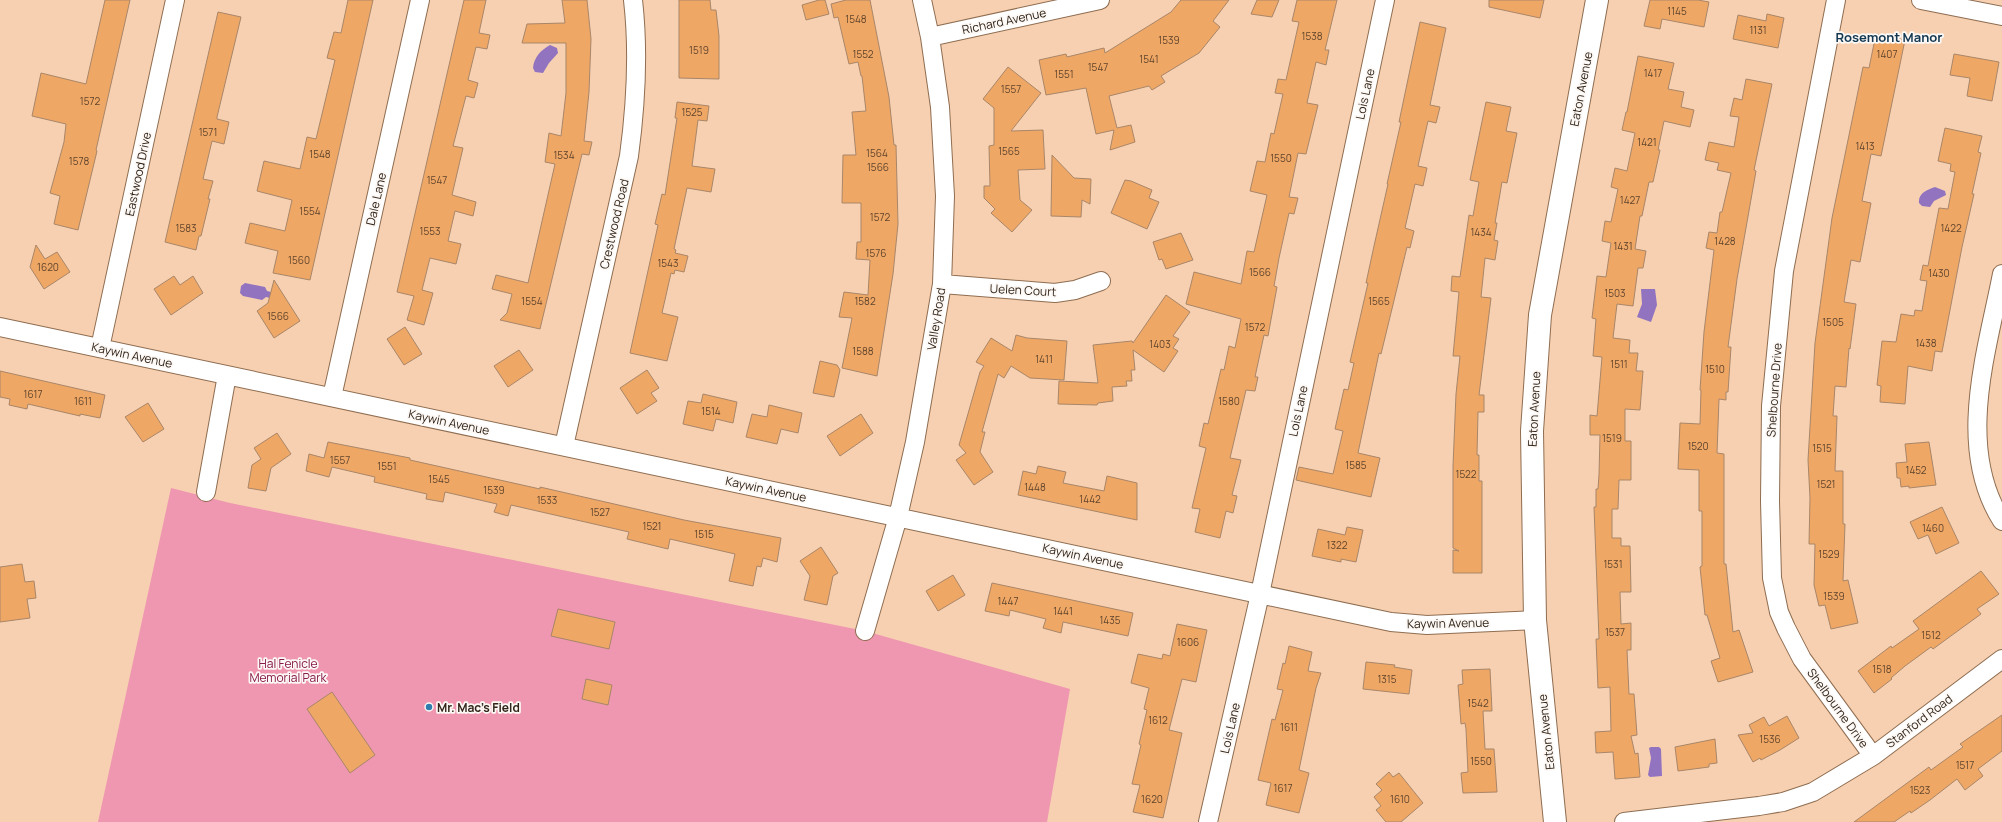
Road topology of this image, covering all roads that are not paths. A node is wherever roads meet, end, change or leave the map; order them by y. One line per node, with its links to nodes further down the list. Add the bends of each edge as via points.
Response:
1 (175, 0): 16 (street, Eastwood Drive)
2 (420, 0): 18 (street, Dale Lane)
3 (633, 0): 19 (street, Crestwood Road, via 637,65 629,156)
4 (922, 0): 11 (street, Valley Road)
5 (1100, 0): 11 (street, Richard Avenue)
6 (1385, 0): 23 (street, Lois Lane)
7 (1597, 0): 24 (street, Eaton Avenue, via 1540,315 1532,431)
8 (1836, 0): 27 (street, Shelbourne Drive, via 1784,271 1771,406 1772,578 1781,617 1802,659)
9 (1921, 0): 10 (street)
10 (2002, 16)
11 (930, 37): 14 (street, Valley Road, via 940,108 945,196)
12 (2002, 274): 22 (street, via 1976,424 1979,456 1987,488)
13 (1101, 281): 14 (street, Uelen Court, via 1075,290 1055,293)
14 (942, 284): 21 (street, Valley Road, via 915,442)
15 (0, 327): 16 (street, Kaywin Avenue)
16 (100, 348): 17 (street, Kaywin Avenue)
17 (227, 375): 18 (street, Kaywin Avenue); 20 (street)
18 (332, 397): 19 (street, Kaywin Avenue)
19 (564, 446): 21 (street, Kaywin Avenue)
20 (206, 492)
21 (898, 516): 23 (street, Kaywin Avenue); 25 (street, Valley Road)
22 (2002, 521)
23 (1260, 594): 24 (street, Kaywin Avenue, via 1410,624 1442,625); 28 (street, Lois Lane)
24 (1535, 620): 29 (street, Eaton Avenue)
25 (865, 631)
26 (2002, 659): 27 (street, Stanford Road)
27 (1873, 756): 30 (street, Stanford Road, via 1814,792 1783,802)
28 (1208, 822)
29 (1555, 822)
30 (1624, 822)

